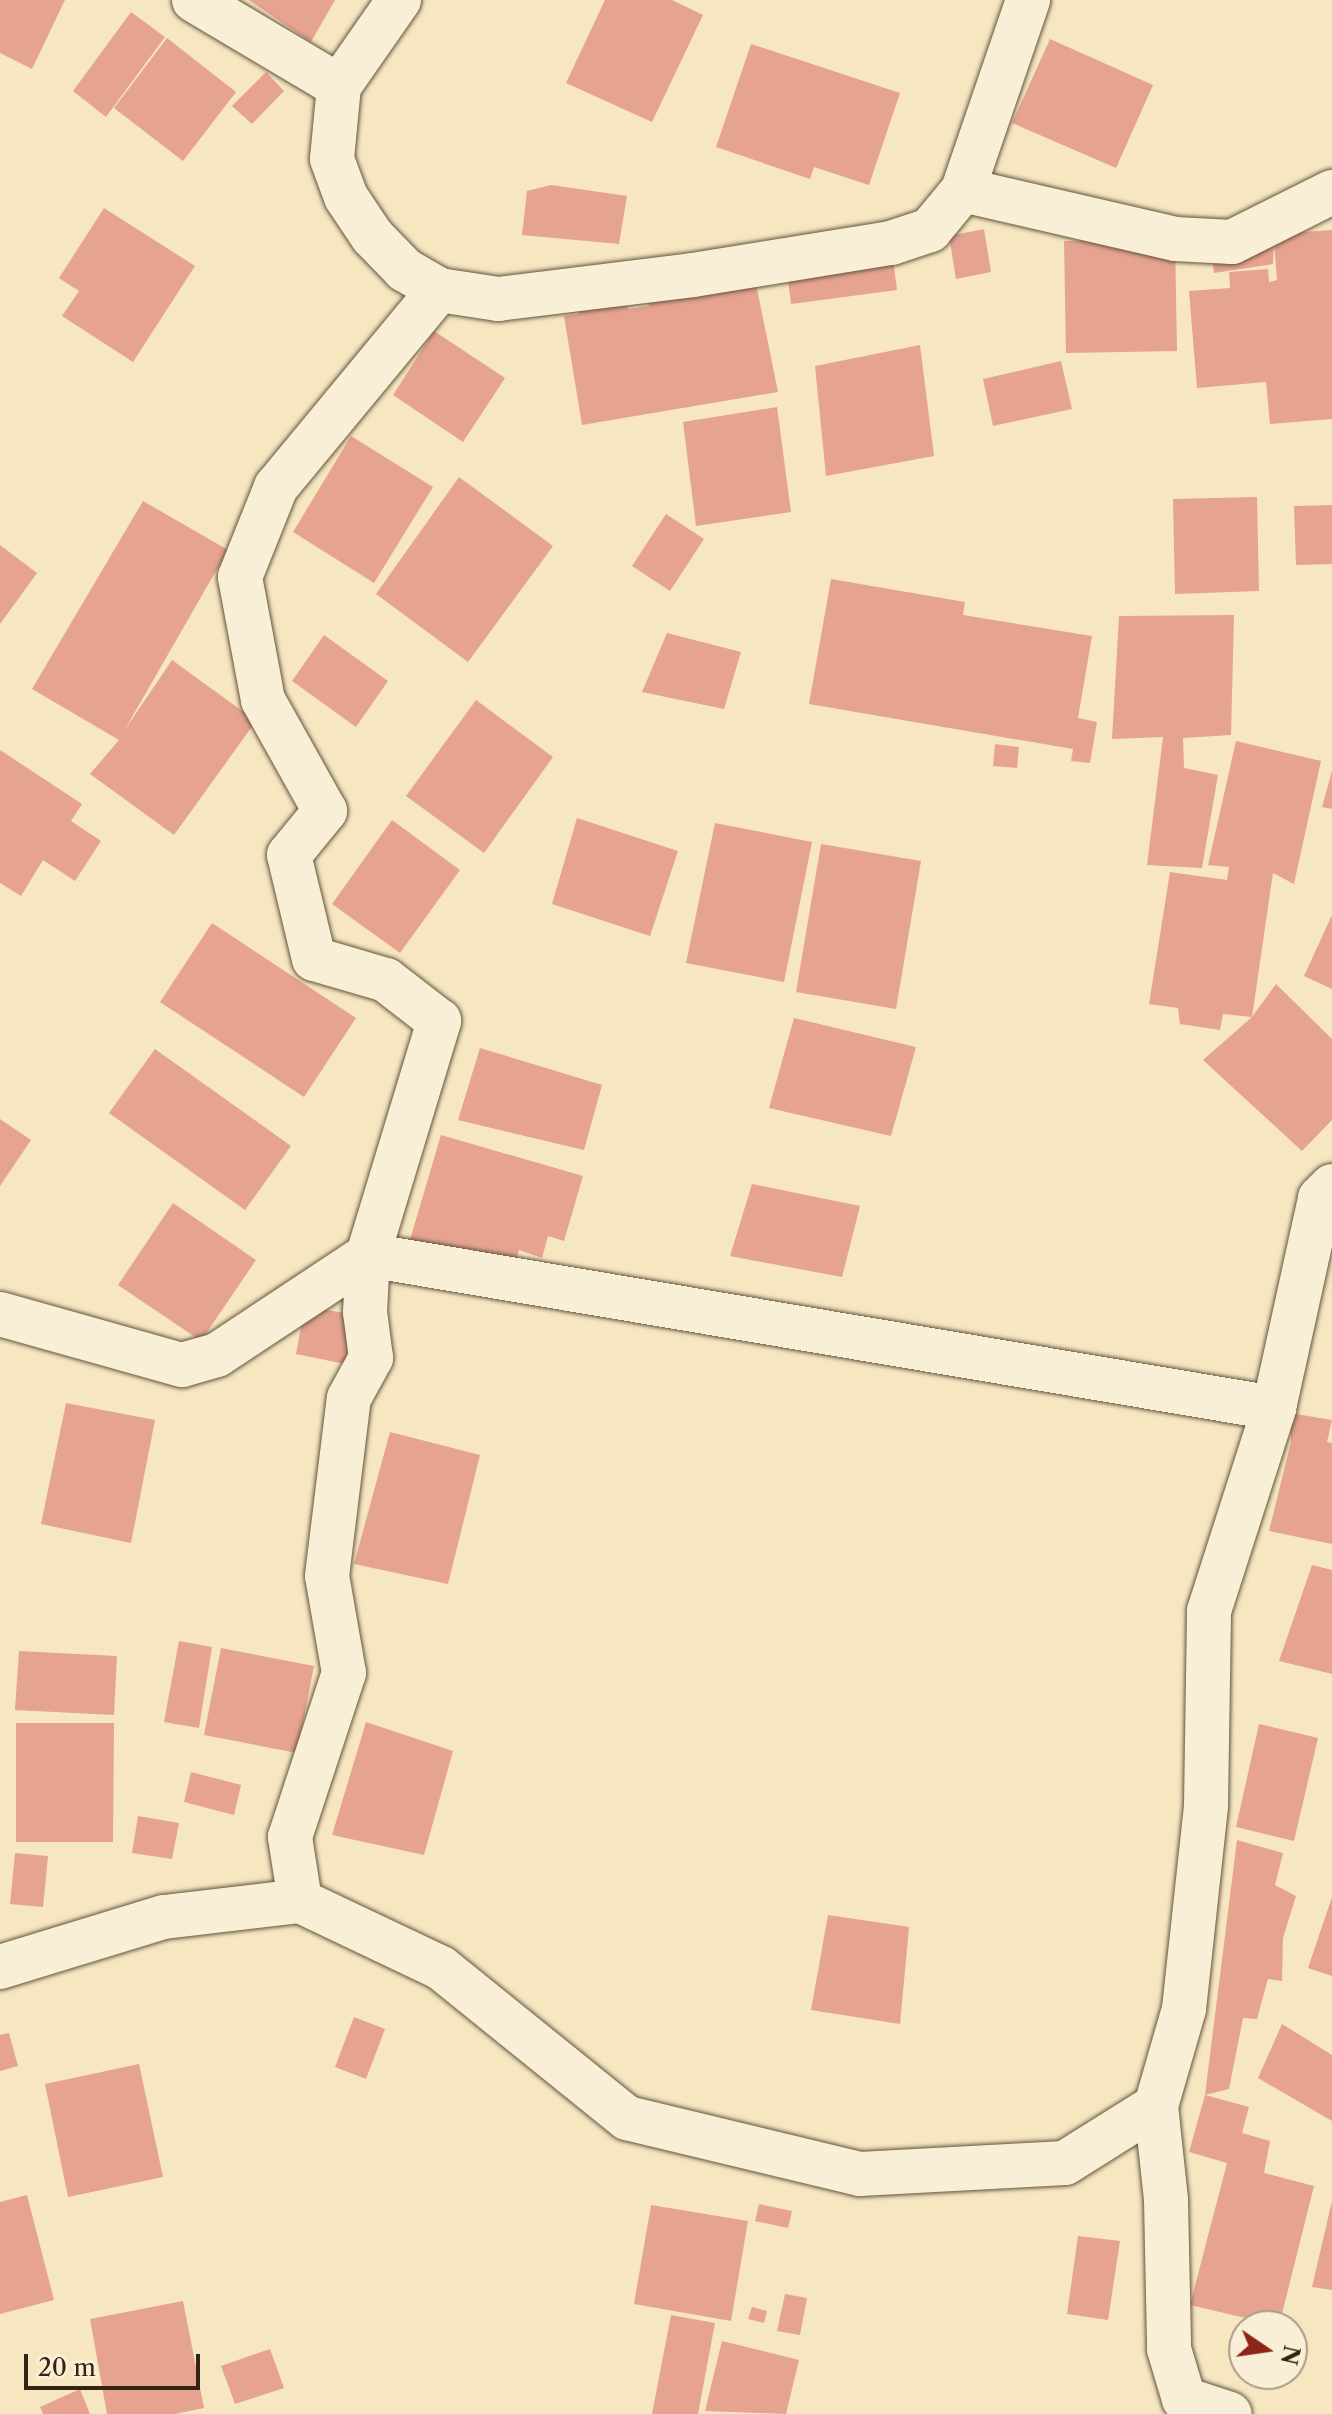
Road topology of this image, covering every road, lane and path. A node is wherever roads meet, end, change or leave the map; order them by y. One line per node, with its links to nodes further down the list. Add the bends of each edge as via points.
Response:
1 (194, 0): 4 (street)
2 (399, 0): 4 (street)
3 (1028, 0): 5 (street)
4 (339, 86): 7 (street, via 332,159 346,197 372,236 405,270)
5 (963, 190): 6 (street, via 1175,239 1232,242); 7 (street, via 930,230 891,243 498,299)
6 (1332, 192)
7 (439, 290): 9 (street, via 276,487 240,577 263,700 325,811 289,855 314,959 386,980 439,1021)
8 (1332, 1186): 11 (street, via 1320,1198)
9 (368, 1255): 10 (street, via 217,1355 182,1365); 11 (street); 12 (street, via 365,1312 371,1358 349,1398 327,1576 344,1673 290,1837)
10 (0, 1314)
11 (1274, 1408): 14 (street, via 1209,1611 1206,1805 1184,2009)
12 (300, 1901): 13 (street, via 164,1917); 14 (street, via 441,1968 627,2118 860,2174 1065,2163)
13 (0, 1967)
14 (1156, 2106): 15 (street, via 1166,2200 1169,2349 1184,2399)
15 (1230, 2414)

